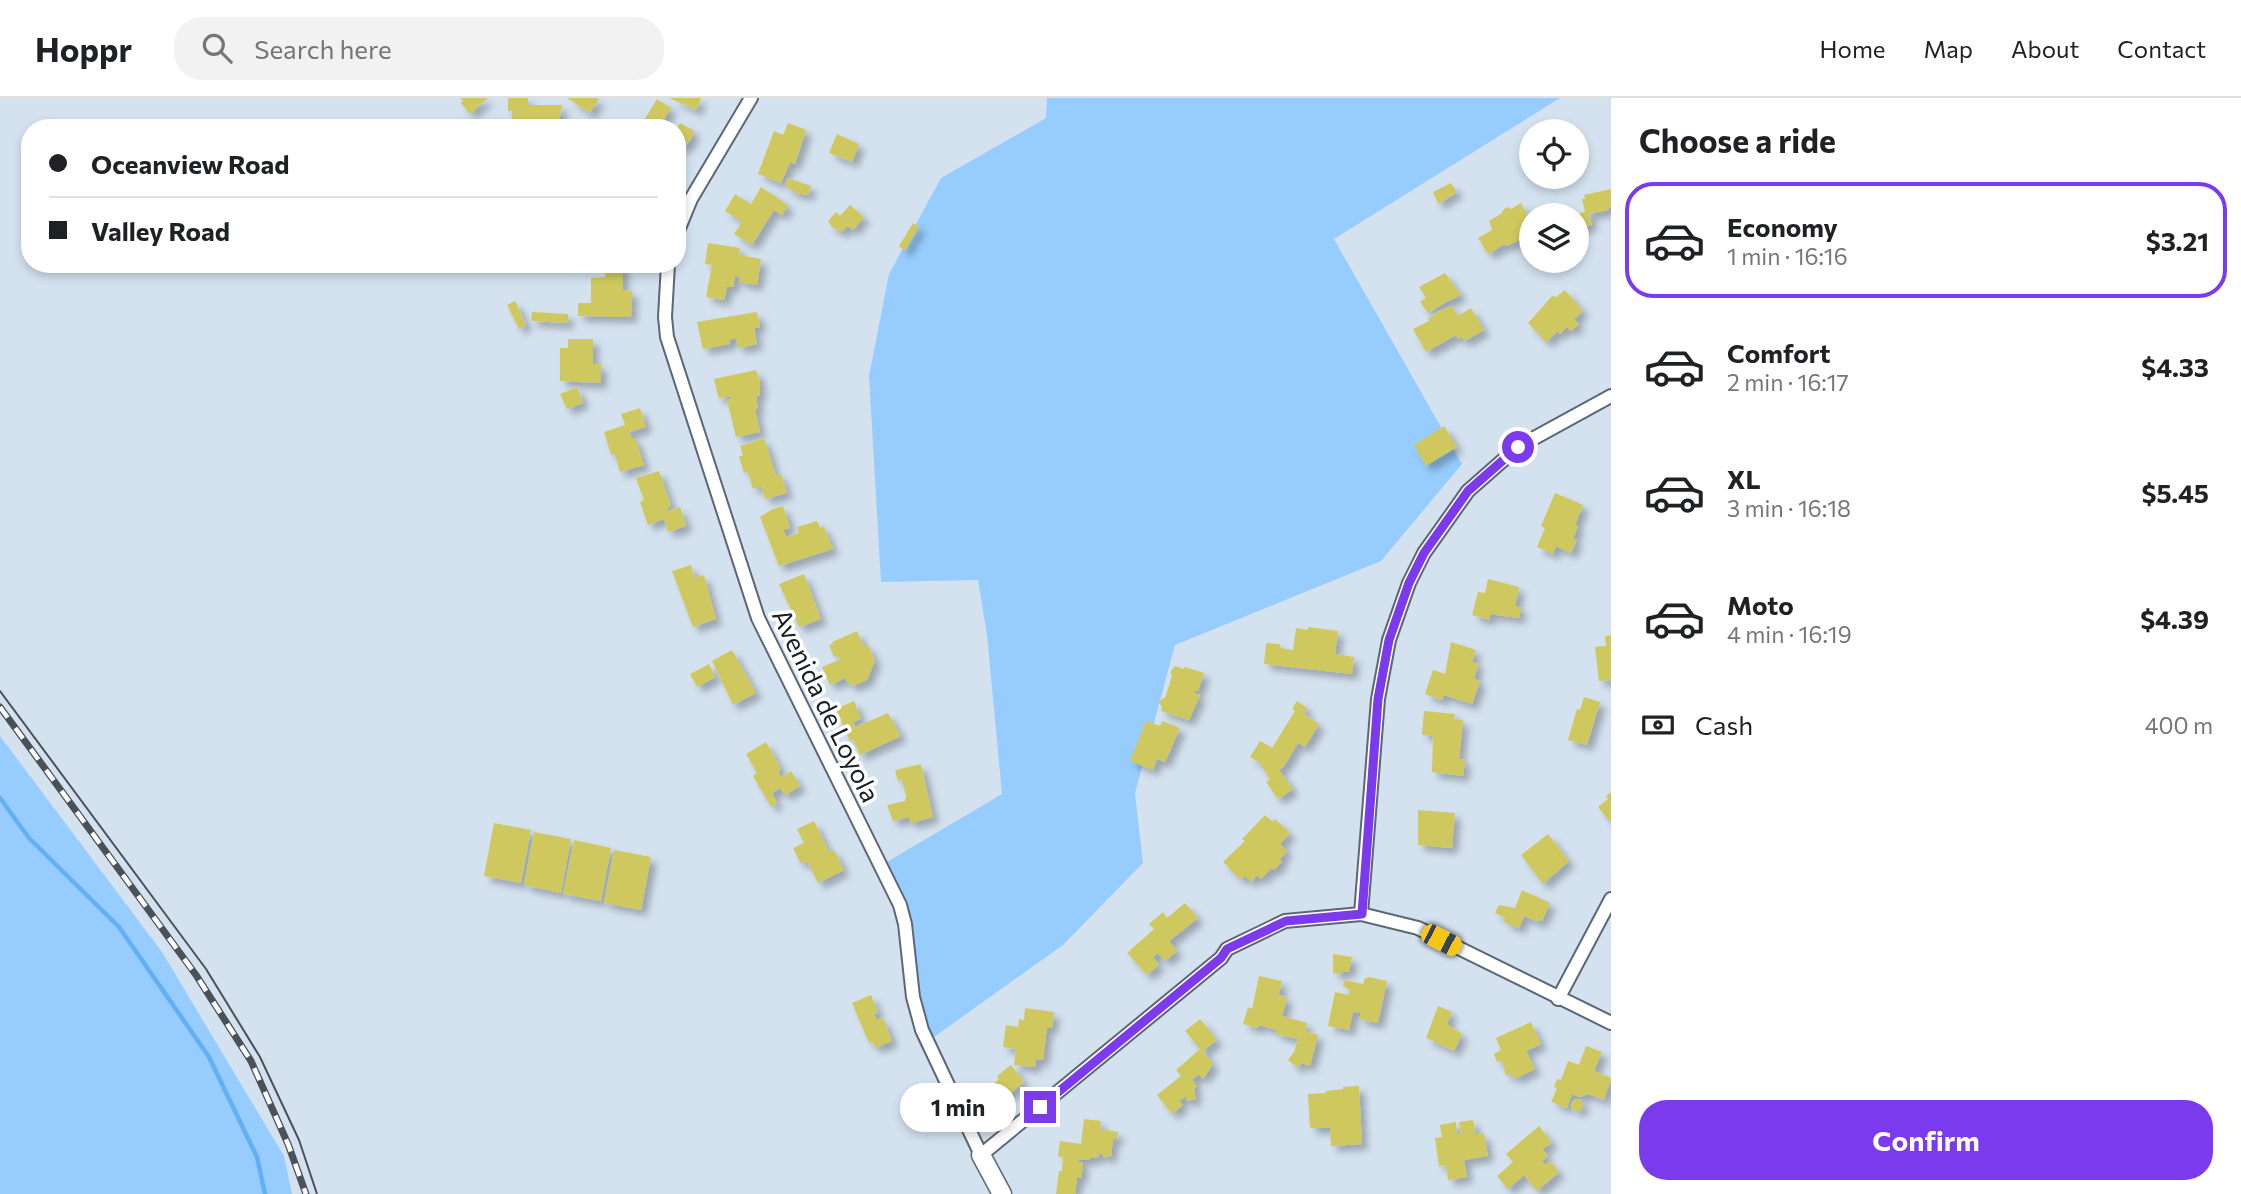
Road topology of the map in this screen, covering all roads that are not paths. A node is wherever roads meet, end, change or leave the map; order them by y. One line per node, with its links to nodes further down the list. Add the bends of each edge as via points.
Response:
1 (751, 98): 2 (street)
2 (686, 211)
3 (667, 273): 9 (street, Avenida de Loyola, via 667,337 758,618 900,905 922,1030)
4 (1611, 396): 6 (street, via 1518,447 1468,491 1424,553 1409,583 1389,640 1378,699)
5 (1611, 898): 7 (street)
6 (1362, 914): 7 (street, via 1418,928); 9 (street, via 1286,921 1227,949)
7 (1558, 999): 8 (street)
8 (1611, 1023)
9 (981, 1156): 10 (street)
10 (1002, 1194)

